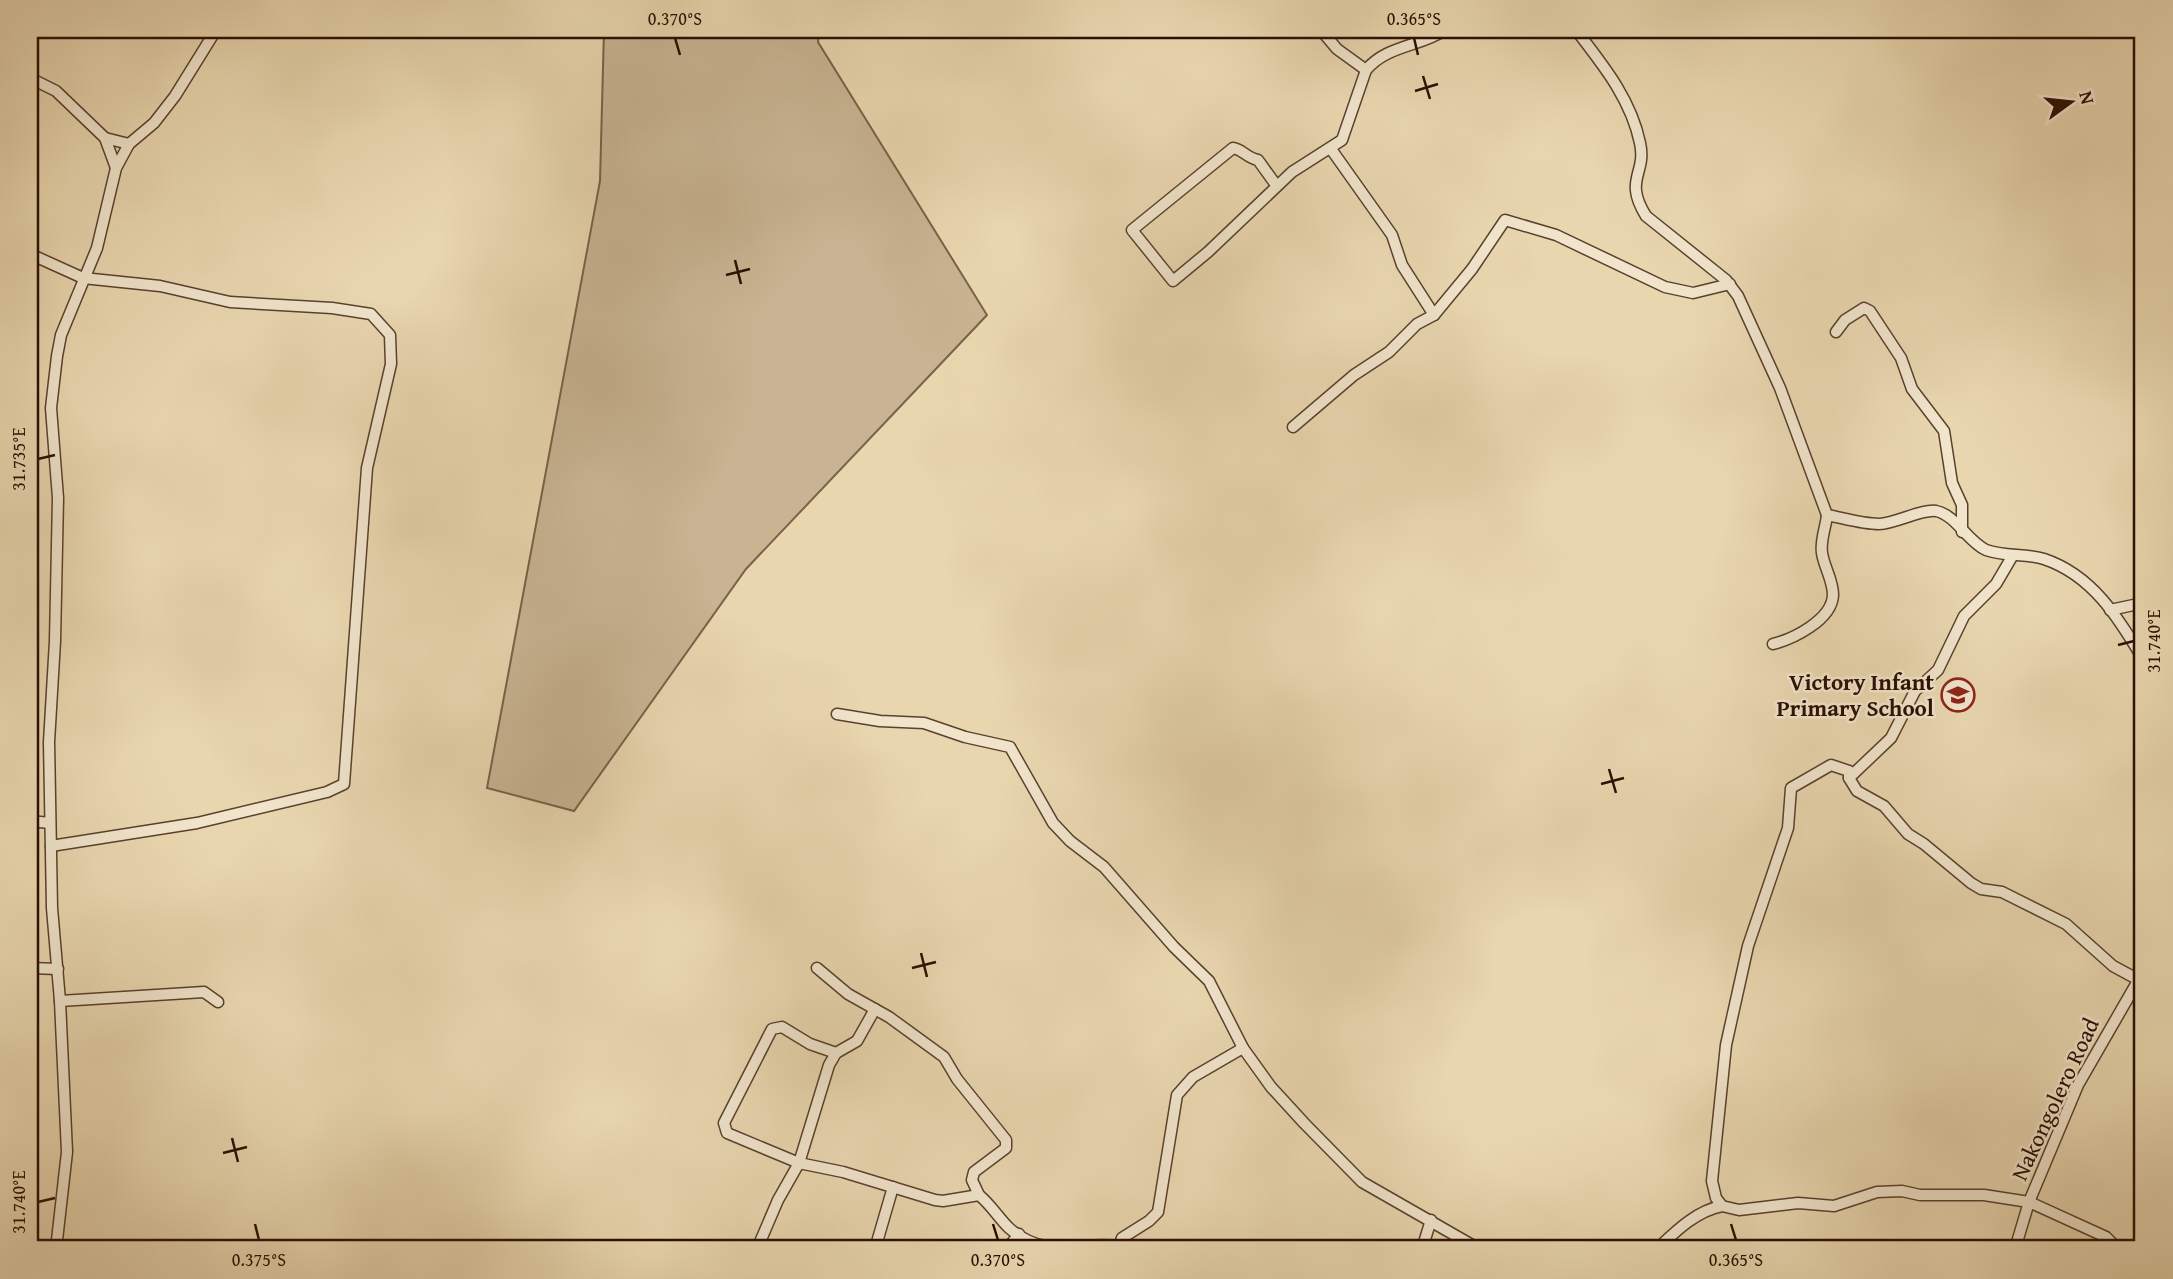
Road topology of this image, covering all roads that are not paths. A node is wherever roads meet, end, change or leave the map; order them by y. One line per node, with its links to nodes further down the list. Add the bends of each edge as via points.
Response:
1 (216, 30): 8 (street, via 175,96 154,123)
2 (1321, 30): 5 (street)
3 (1445, 30): 5 (street, via 1383,54)
4 (1576, 30): 14 (street, via 1632,111 1642,151 1634,188 1642,210)
5 (1366, 69): 9 (street, via 1346,133)
6 (30, 78): 7 (street, via 56,91)
7 (105, 138): 8 (street); 10 (street)
8 (129, 144): 10 (street)
9 (1332, 149): 11 (street); 15 (street, via 1392,235 1402,265)
10 (116, 168): 13 (street, via 97,248)
11 (1276, 185): 11 (street, via 1172,281 1132,230 1233,148 1258,160)
12 (30, 254): 13 (street)
13 (83, 278): 28 (street, via 61,335 51,408 58,498); 29 (street, via 160,286 230,302 371,314 390,335 391,364 367,468 344,784 197,823)
14 (1730, 284): 15 (street, via 1693,293 1665,287 1556,235 1504,220); 18 (street, via 1780,388)
15 (1434, 315): 17 (street, via 1417,324 1389,352)
16 (1836, 332): 19 (street, via 1864,308 1900,358 1912,389 1944,431 1952,483 1962,505)
17 (1293, 427)
18 (1826, 515): 19 (street, via 1877,524 1935,511 1947,515); 23 (street, via 1821,550 1833,591 1831,603 1802,634)
19 (1962, 532): 20 (street, via 1986,549)
20 (2013, 555): 22 (street, via 2042,558 2070,570 2094,588); 26 (street, via 1996,584 1964,616 1938,670 1915,691 1891,738)
21 (2143, 603): 22 (street)
22 (2110, 610): 24 (street)
23 (1773, 644)
24 (2143, 659)
25 (837, 714): 37 (street, via 924,723 1010,747 1053,823 1110,872 1209,981)
26 (1849, 778): 33 (street, via 1857,791 1884,806 1908,834 1971,883 2002,892 2066,924 2113,966); 43 (street, via 1849,771 1830,765 1790,788 1786,837 1748,946 1726,1045 1712,1181)
27 (30, 821): 28 (street)
28 (50, 823): 29 (street)
29 (51, 846): 32 (street)
30 (30, 968): 32 (street)
31 (817, 968): 36 (street)
32 (58, 969): 34 (street)
33 (2140, 975): 42 (street, Nakongolero Road, via 2078,1085)
34 (61, 1000): 35 (street, via 204,992); 47 (street, via 67,1152)
35 (218, 1002)
36 (875, 1009): 38 (street, via 856,1041); 41 (street, via 944,1057 1006,1139 1006,1147 974,1172 972,1180)
37 (1243, 1048): 44 (street, via 1271,1087 1363,1182); 46 (street, via 1193,1077 1177,1095 1158,1212 1122,1238)
38 (836, 1053): 39 (street); 39 (street, via 782,1027 772,1029 724,1123 727,1133 736,1138)
39 (799, 1163): 40 (street); 48 (street)
40 (893, 1186): 41 (street, via 943,1201); 49 (street)
41 (979, 1195): 45 (street)
42 (2029, 1202): 43 (street, via 1902,1191 1877,1192 1834,1206 1798,1203 1739,1210); 54 (street, Nakongolero Road); 55 (street, via 2106,1237)
43 (1722, 1206): 53 (street, via 1693,1219)
44 (1431, 1220): 51 (street); 52 (street)
45 (1019, 1234): 46 (street, via 1036,1245 1055,1249 1096,1243); 50 (street)
46 (1119, 1248)
47 (57, 1249)
48 (757, 1249)
49 (875, 1249)
50 (1007, 1249)
51 (1422, 1249)
52 (1479, 1249)
53 (1657, 1249)
54 (2015, 1249)
55 (2118, 1249)

